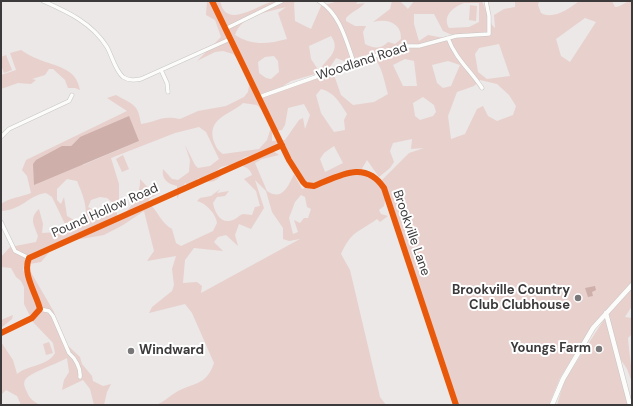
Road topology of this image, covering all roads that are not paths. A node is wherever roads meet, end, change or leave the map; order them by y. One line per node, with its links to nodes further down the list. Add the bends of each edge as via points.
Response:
1 (43, 1): 10 (street, via 74,16 93,30 125,78 136,80)
2 (212, 1): 6 (street, Brookville Lane)
3 (282, 1): 6 (street)
4 (319, 1): 9 (street, via 335,16)
5 (486, 1): 7 (street, Woodland Road, via 490,34)
6 (225, 29): 8 (street, Brookville Lane)
7 (448, 38): 9 (street, Woodland Road, via 419,46 403,46); 11 (street, via 454,54)
8 (230, 39): 10 (street); 14 (street, Brookville Lane)
9 (354, 63): 14 (street, Woodland Road)
10 (161, 70): 12 (street)
11 (482, 88)
12 (168, 92)
13 (72, 95): 15 (street, via 69,101 9,129)
14 (259, 97): 16 (street, Brookville Lane)
15 (1, 137)
16 (282, 145): 18 (street, Pound Hollow Road); 24 (street, Brookville Lane, via 306,185 314,186 360,171 369,174 381,184)
17 (1, 222): 18 (street, via 15,251)
18 (29, 258): 20 (street, via 27,273)
19 (632, 285): 21 (main road)
20 (40, 309): 22 (street, via 32,318); 23 (street, via 49,311 52,316 69,353 74,357 81,372)
21 (606, 313): 25 (main road, via 592,328 563,379); 26 (main road)
22 (1, 333)
23 (80, 376)
24 (456, 405)
25 (552, 405)
26 (630, 405)

